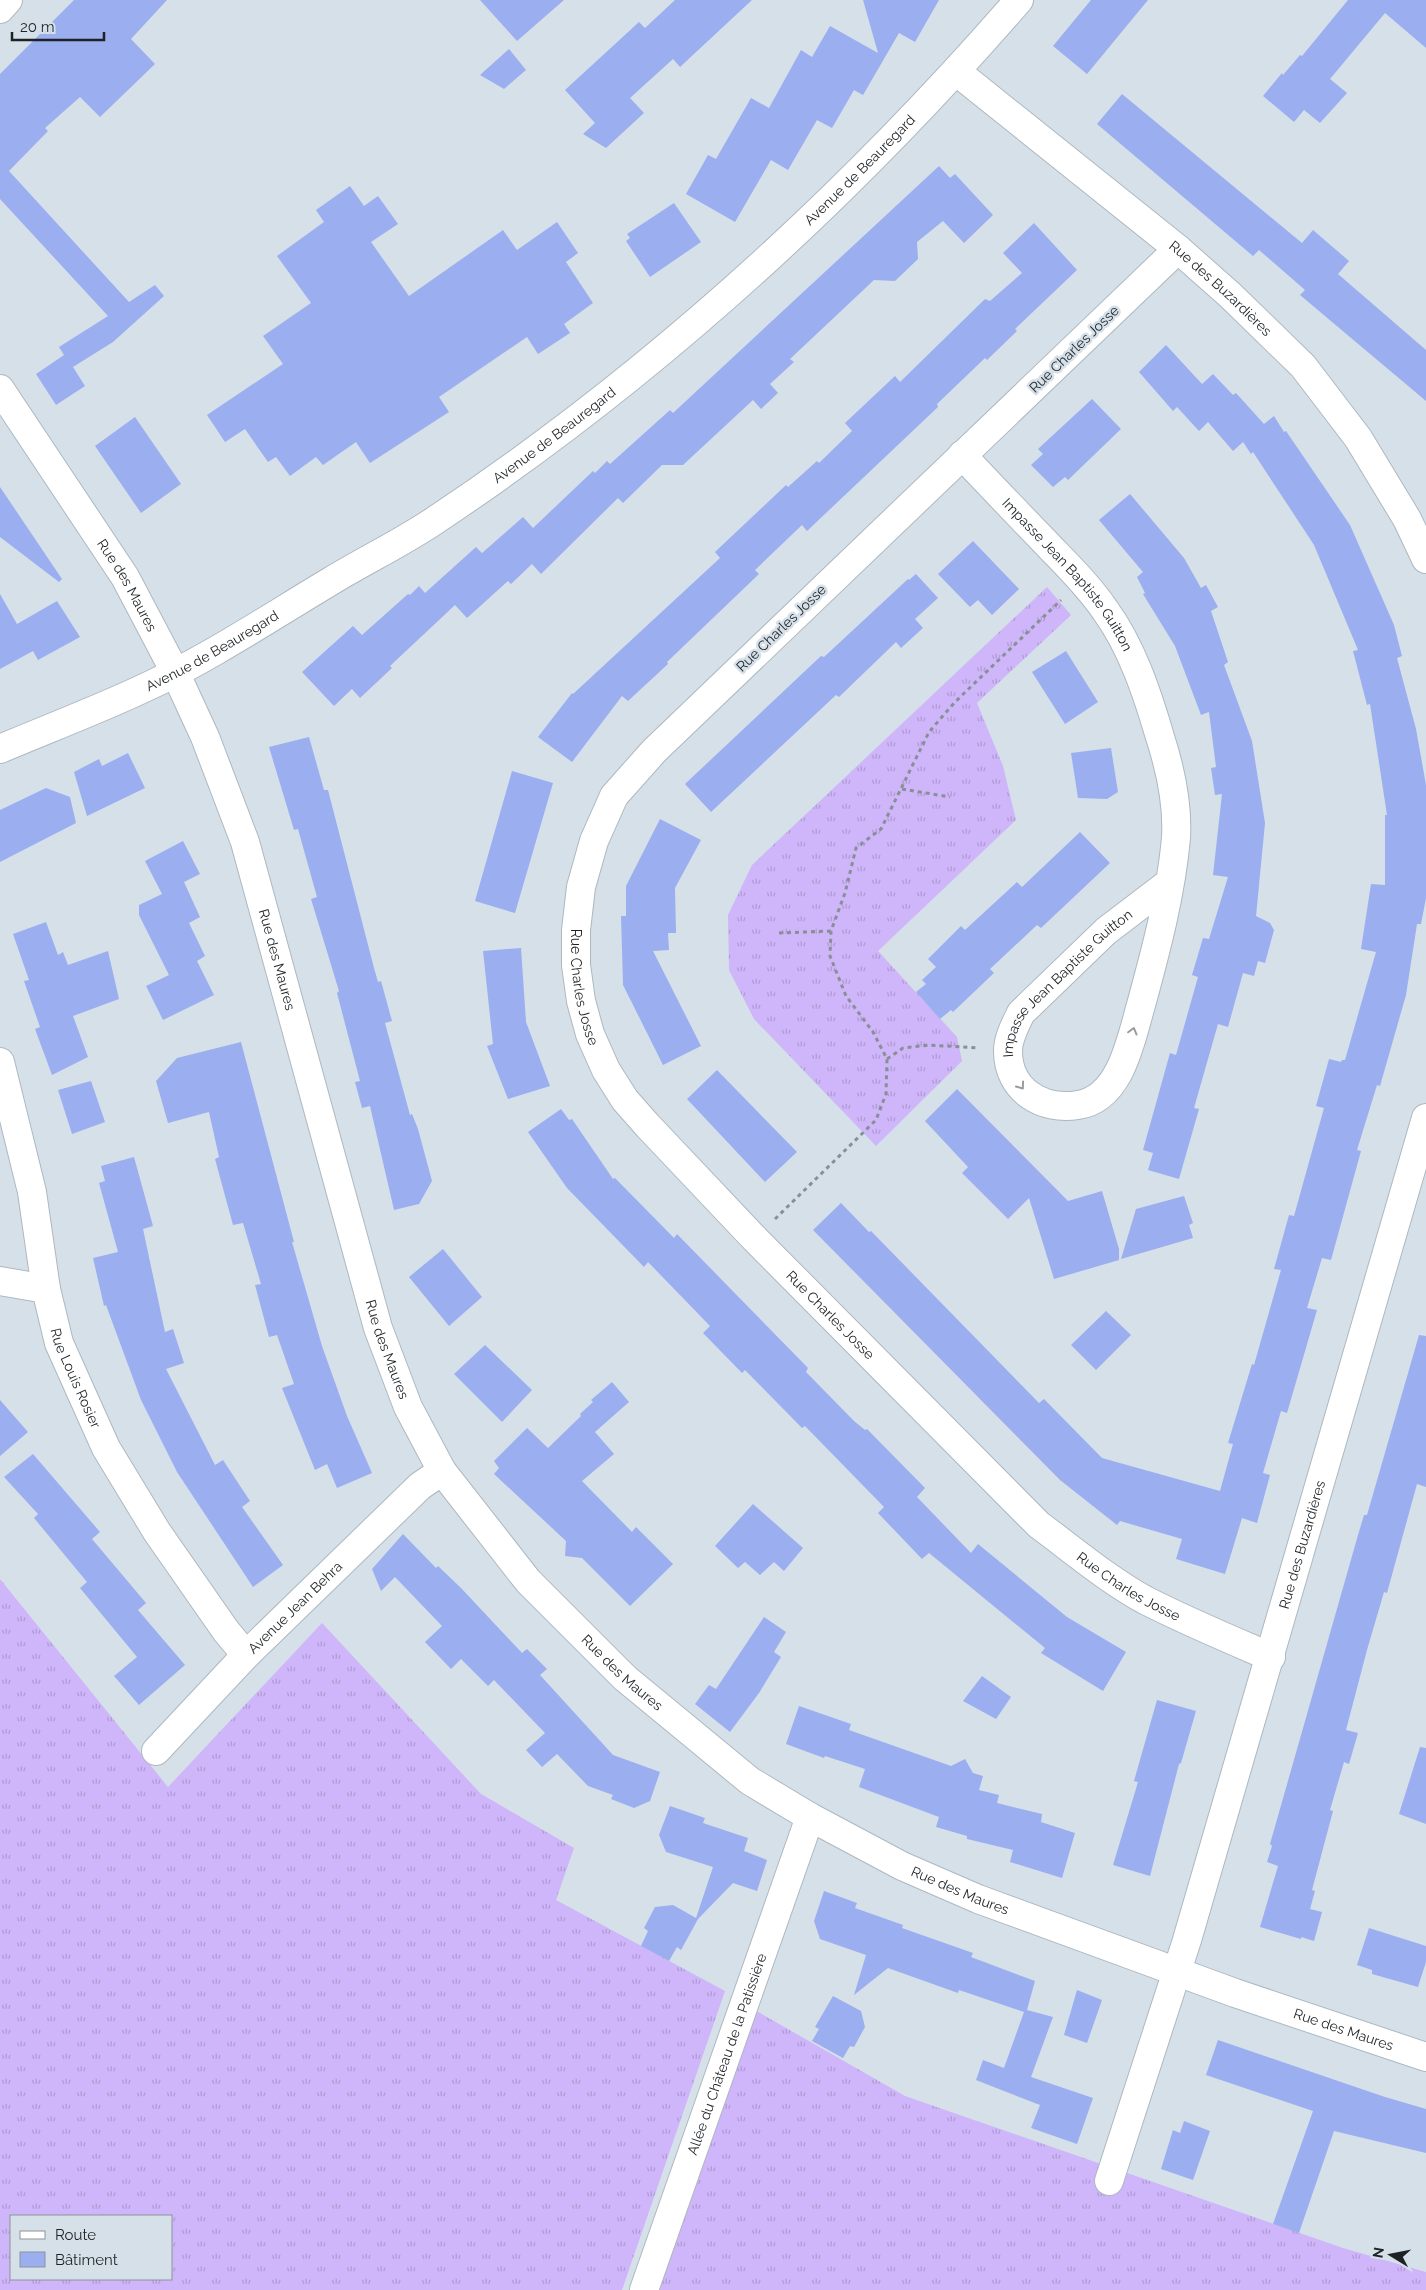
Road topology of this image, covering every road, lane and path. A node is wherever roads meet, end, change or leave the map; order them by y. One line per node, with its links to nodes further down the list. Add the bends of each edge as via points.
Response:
1 (8, 0): 3 (street)
2 (1019, 0): 4 (street, Avenue de Beauregard)
3 (0, 9)
4 (957, 72): 5 (street, Rue des Buzardières); 10 (street, Avenue de Beauregard, via 815,216 677,340 554,438 428,525)
5 (1178, 249): 7 (street, Rue Charles Josse); 8 (street, Rue des Buzardières, via 1303,366 1358,438 1407,519)
6 (0, 389): 10 (street, Rue des Maures, via 125,577)
7 (962, 455): 9 (street, Impasse Jean Baptiste Guitton); 21 (street, Rue Charles Josse, via 654,751 614,796 594,841 584,878 576,930 576,965 590,1034 606,1070 625,1100 647,1125)
8 (1426, 559)
9 (1082, 580): 12 (path, via 955,702 929,732); 14 (street, Impasse Jean Baptiste Guitton, via 1106,611 1134,659 1166,757 1176,836)
10 (175, 672): 11 (street, Avenue de Beauregard); 24 (street, Rue des Maures, via 205,737 245,842 378,1328 408,1407)
11 (0, 749)
12 (902, 789): 13 (path); 15 (path, via 881,829 856,848)
13 (950, 797)
14 (1169, 883): 17 (street, Impasse Jean Baptiste Guitton, via 1106,931 1021,1013); 17 (street, Impasse Jean Baptiste Guitton, one-way to 14, via 1011,1071 1023,1091 1043,1103 1065,1108 1085,1104 1104,1092 1126,1059 1155,952)
15 (831, 931): 16 (path); 18 (path, via 830,956 846,996 873,1032)
16 (779, 933)
17 (1008, 1049): 18 (path, via 929,1045 903,1048)
18 (887, 1058): 21 (path, via 886,1094 876,1120)
19 (0, 1062): 23 (street, Rue Louis Rosier, via 32,1192)
20 (1426, 1118): 26 (street, Rue des Buzardières)
21 (755, 1239): 26 (street, Rue Charles Josse, via 1039,1525 1144,1599)
22 (0, 1281): 23 (street)
23 (46, 1289): 25 (street, Rue Louis Rosier, via 59,1343 106,1448 157,1532 226,1632)
24 (442, 1471): 25 (street, Avenue Jean Behra, via 420,1486); 28 (street, Rue des Maures, via 528,1582 625,1678 750,1781)
25 (246, 1655): 27 (street, Avenue Jean Behra)
26 (1271, 1657): 29 (street, Rue des Buzardières)
27 (156, 1751)
28 (810, 1817): 29 (street, Rue des Maures, via 902,1866 978,1899); 32 (street, Allée du Château de la Patissière)
29 (1178, 1973): 30 (street, Rue des Maures); 31 (street)
30 (1426, 2057)
31 (1109, 2181)
32 (644, 2290)

